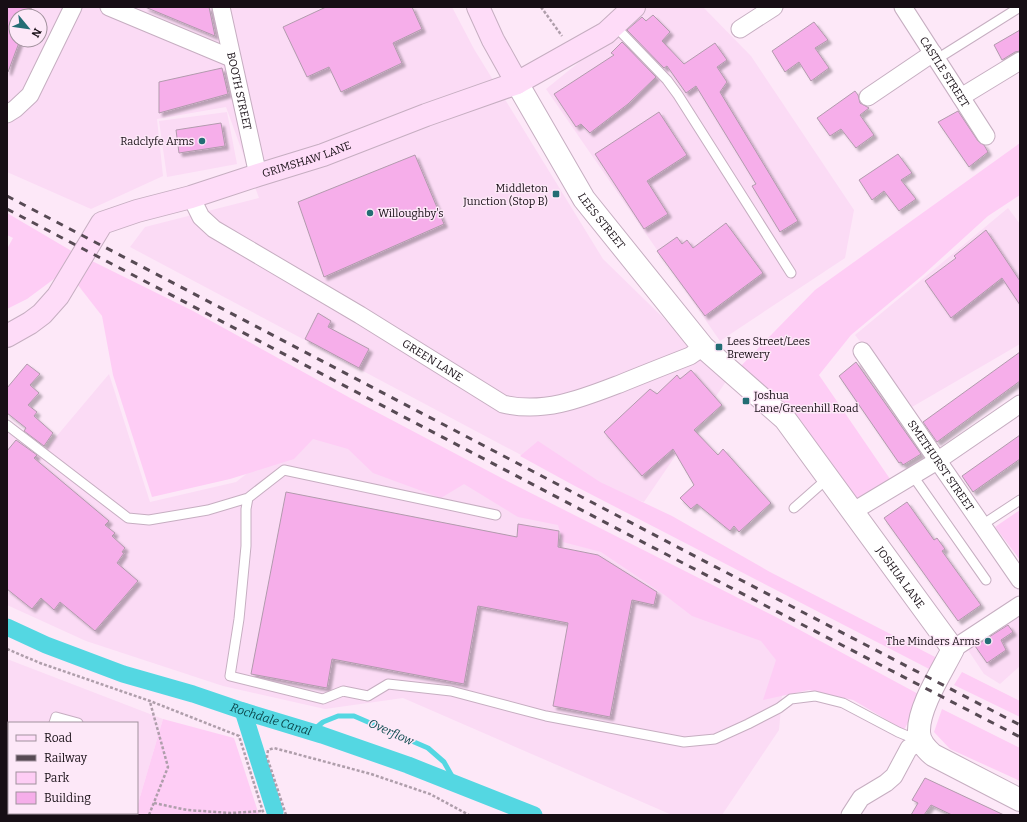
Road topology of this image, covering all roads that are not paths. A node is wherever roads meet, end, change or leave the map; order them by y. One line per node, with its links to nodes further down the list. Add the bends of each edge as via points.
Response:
1 (73, 7): 17 (street, via 30,95)
2 (109, 7): 12 (street)
3 (221, 7): 12 (street, BOOTH STREET)
4 (478, 7): 14 (main road)
5 (634, 7): 9 (main road, GRIMSHAW LANE)
6 (774, 7): 10 (street)
7 (903, 7): 11 (street, CASTLE STREET)
8 (1020, 7): 11 (lane)
9 (614, 25): 14 (main road, GRIMSHAW LANE, via 606,33); 21 (lane, via 667,80 678,95)
10 (740, 30)
11 (935, 56): 15 (street); 16 (street, CASTLE STREET)
12 (231, 58): 19 (street, BOOTH STREET)
13 (1018, 66): 16 (street)
14 (517, 84): 19 (main road, GRIMSHAW LANE, via 426,115 323,155); 23 (street, LEES STREET, via 584,199)
15 (868, 97)
16 (961, 97): 18 (street, CASTLE STREET)
17 (7, 114)
18 (986, 136)
19 (258, 175): 20 (main road, GRIMSHAW LANE)
20 (191, 197): 22 (main road, GRIMSHAW LANE, via 102,223 58,296 42,314); 23 (street, GREEN LANE, via 201,217 214,229 360,315 503,404 517,408 560,405 690,356)
21 (791, 273)
22 (7, 336)
23 (703, 347): 29 (street, JOSHUA LANE, via 785,419)
24 (862, 351): 27 (street, SMETHURST STREET)
25 (1020, 404): 27 (street)
26 (7, 425): 30 (lane, via 128,518 156,519 208,510)
27 (938, 461): 28 (street); 35 (street, SMETHURST STREET)
28 (913, 476): 33 (street); 36 (lane)
29 (828, 478): 32 (lane); 33 (street, JOSHUA LANE)
30 (248, 498): 34 (lane, via 284,470); 42 (lane, via 240,612 230,676 323,699 344,691 368,696 388,684 451,691 546,716 684,742 716,739 779,708 791,699 816,696 843,703)
31 (1020, 500): 35 (lane)
32 (794, 508)
33 (852, 512): 39 (street, JOSHUA LANE)
34 (496, 515)
35 (982, 525): 37 (street, SMETHURST STREET)
36 (986, 580)
37 (1020, 580)
38 (1020, 604): 39 (street)
39 (953, 650): 42 (street, via 923,710 919,732)
40 (54, 722): 41 (lane, via 56,717)
41 (74, 722)
42 (921, 741): 43 (street, via 933,755); 44 (street, via 909,748 894,776 861,798)
43 (1020, 800)
44 (850, 815)

